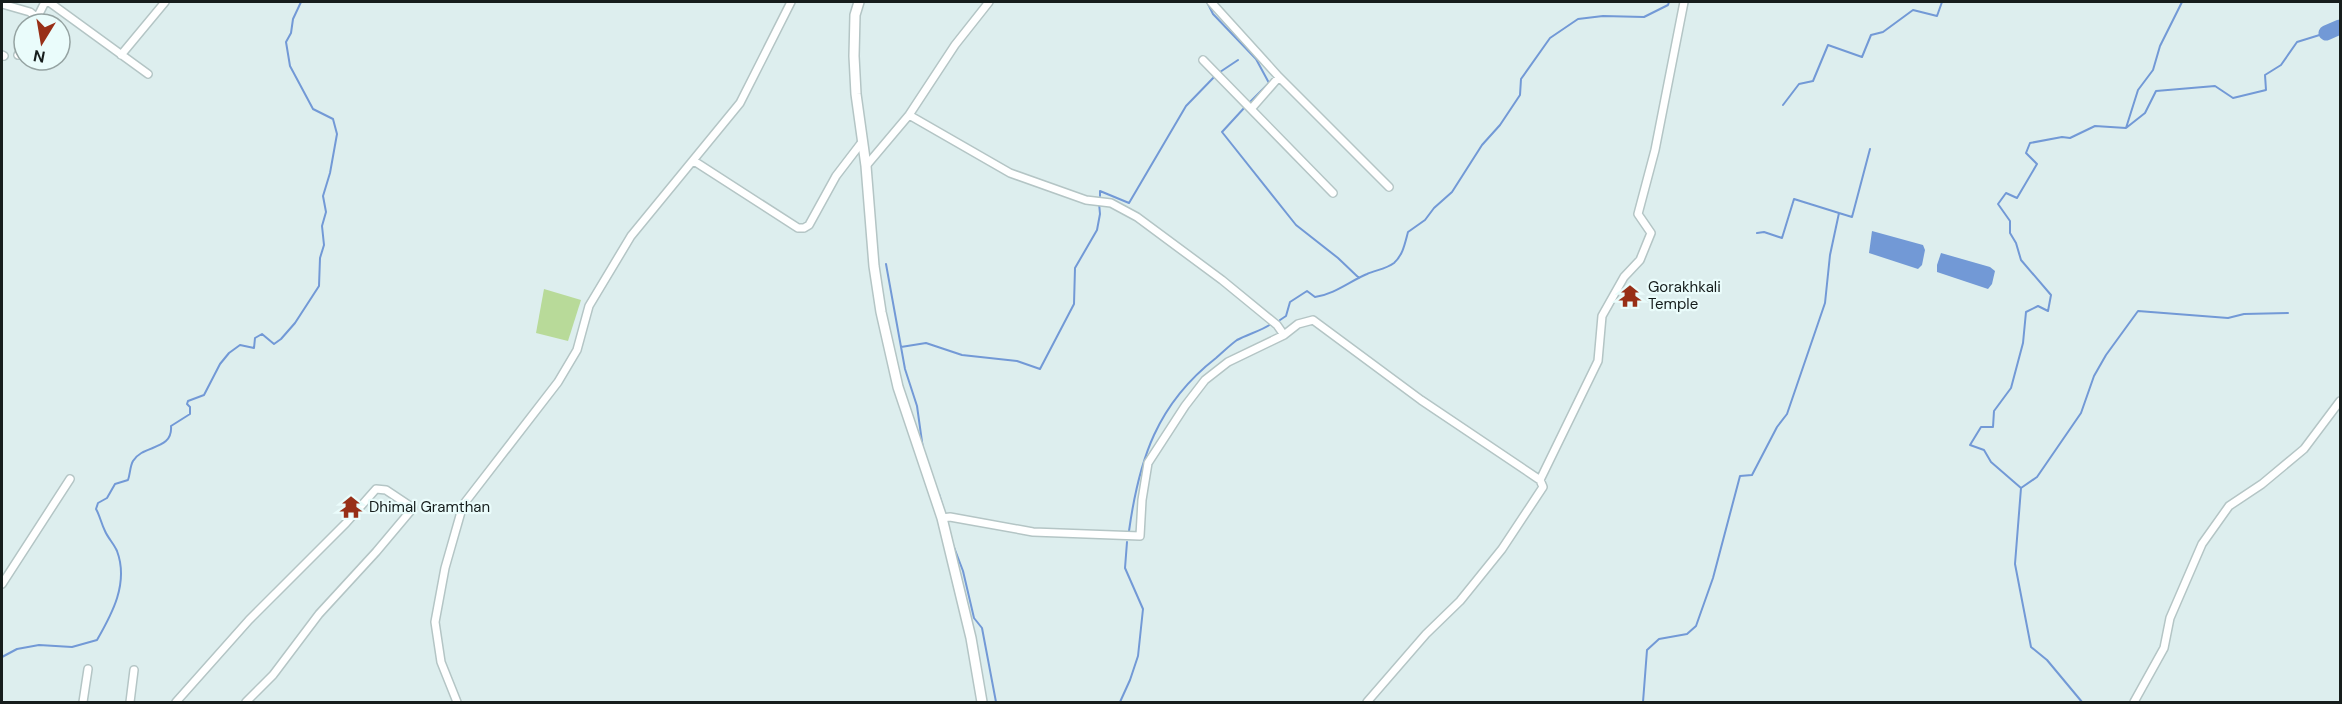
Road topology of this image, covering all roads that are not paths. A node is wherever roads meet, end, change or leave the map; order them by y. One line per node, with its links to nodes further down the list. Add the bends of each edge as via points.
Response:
1 (47, 2): 10 (street)
2 (164, 2): 10 (street)
3 (791, 2): 17 (street, via 740,104)
4 (859, 2): 16 (street, via 854,56)
5 (989, 2): 15 (street, via 954,45)
6 (1211, 2): 13 (street)
7 (1684, 2): 24 (street, via 1655,150 1638,214 1651,233 1641,260 1624,277 1602,316 1598,361)
8 (2, 4): 9 (street)
9 (18, 5)
10 (121, 55): 12 (street)
11 (1203, 60): 14 (street)
12 (148, 74)
13 (1279, 77): 14 (street); 19 (street)
14 (1251, 109): 20 (street)
15 (909, 115): 18 (street); 21 (street, via 1010,173 1086,200 1111,203 1137,217 1222,280)
16 (862, 142): 17 (street, via 804,228 798,228); 18 (street)
17 (694, 161): 33 (street, via 631,236 589,306 577,350 558,382 463,505 444,568 435,622 441,662)
18 (867, 166): 25 (street, via 880,312 898,387)
19 (1389, 187)
20 (1334, 194)
21 (1284, 335): 24 (street, via 1313,320 1421,400); 25 (street, via 1228,362 1205,380 1185,406 1148,463 1140,536 1033,532)
22 (2340, 401): 36 (street, via 2304,449 2229,506 2202,544 2170,618 2164,648)
23 (70, 479): 26 (street)
24 (1540, 480): 35 (street, via 1543,487 1502,549)
25 (942, 518): 34 (street)
26 (2, 584)
27 (88, 669): 29 (street)
28 (134, 670): 30 (street)
29 (83, 702)
30 (130, 702)
31 (176, 702): 32 (street, via 376,489 386,490 413,508)
32 (246, 702)
33 (457, 702)
34 (982, 702)
35 (1367, 702)
36 (2134, 702)

